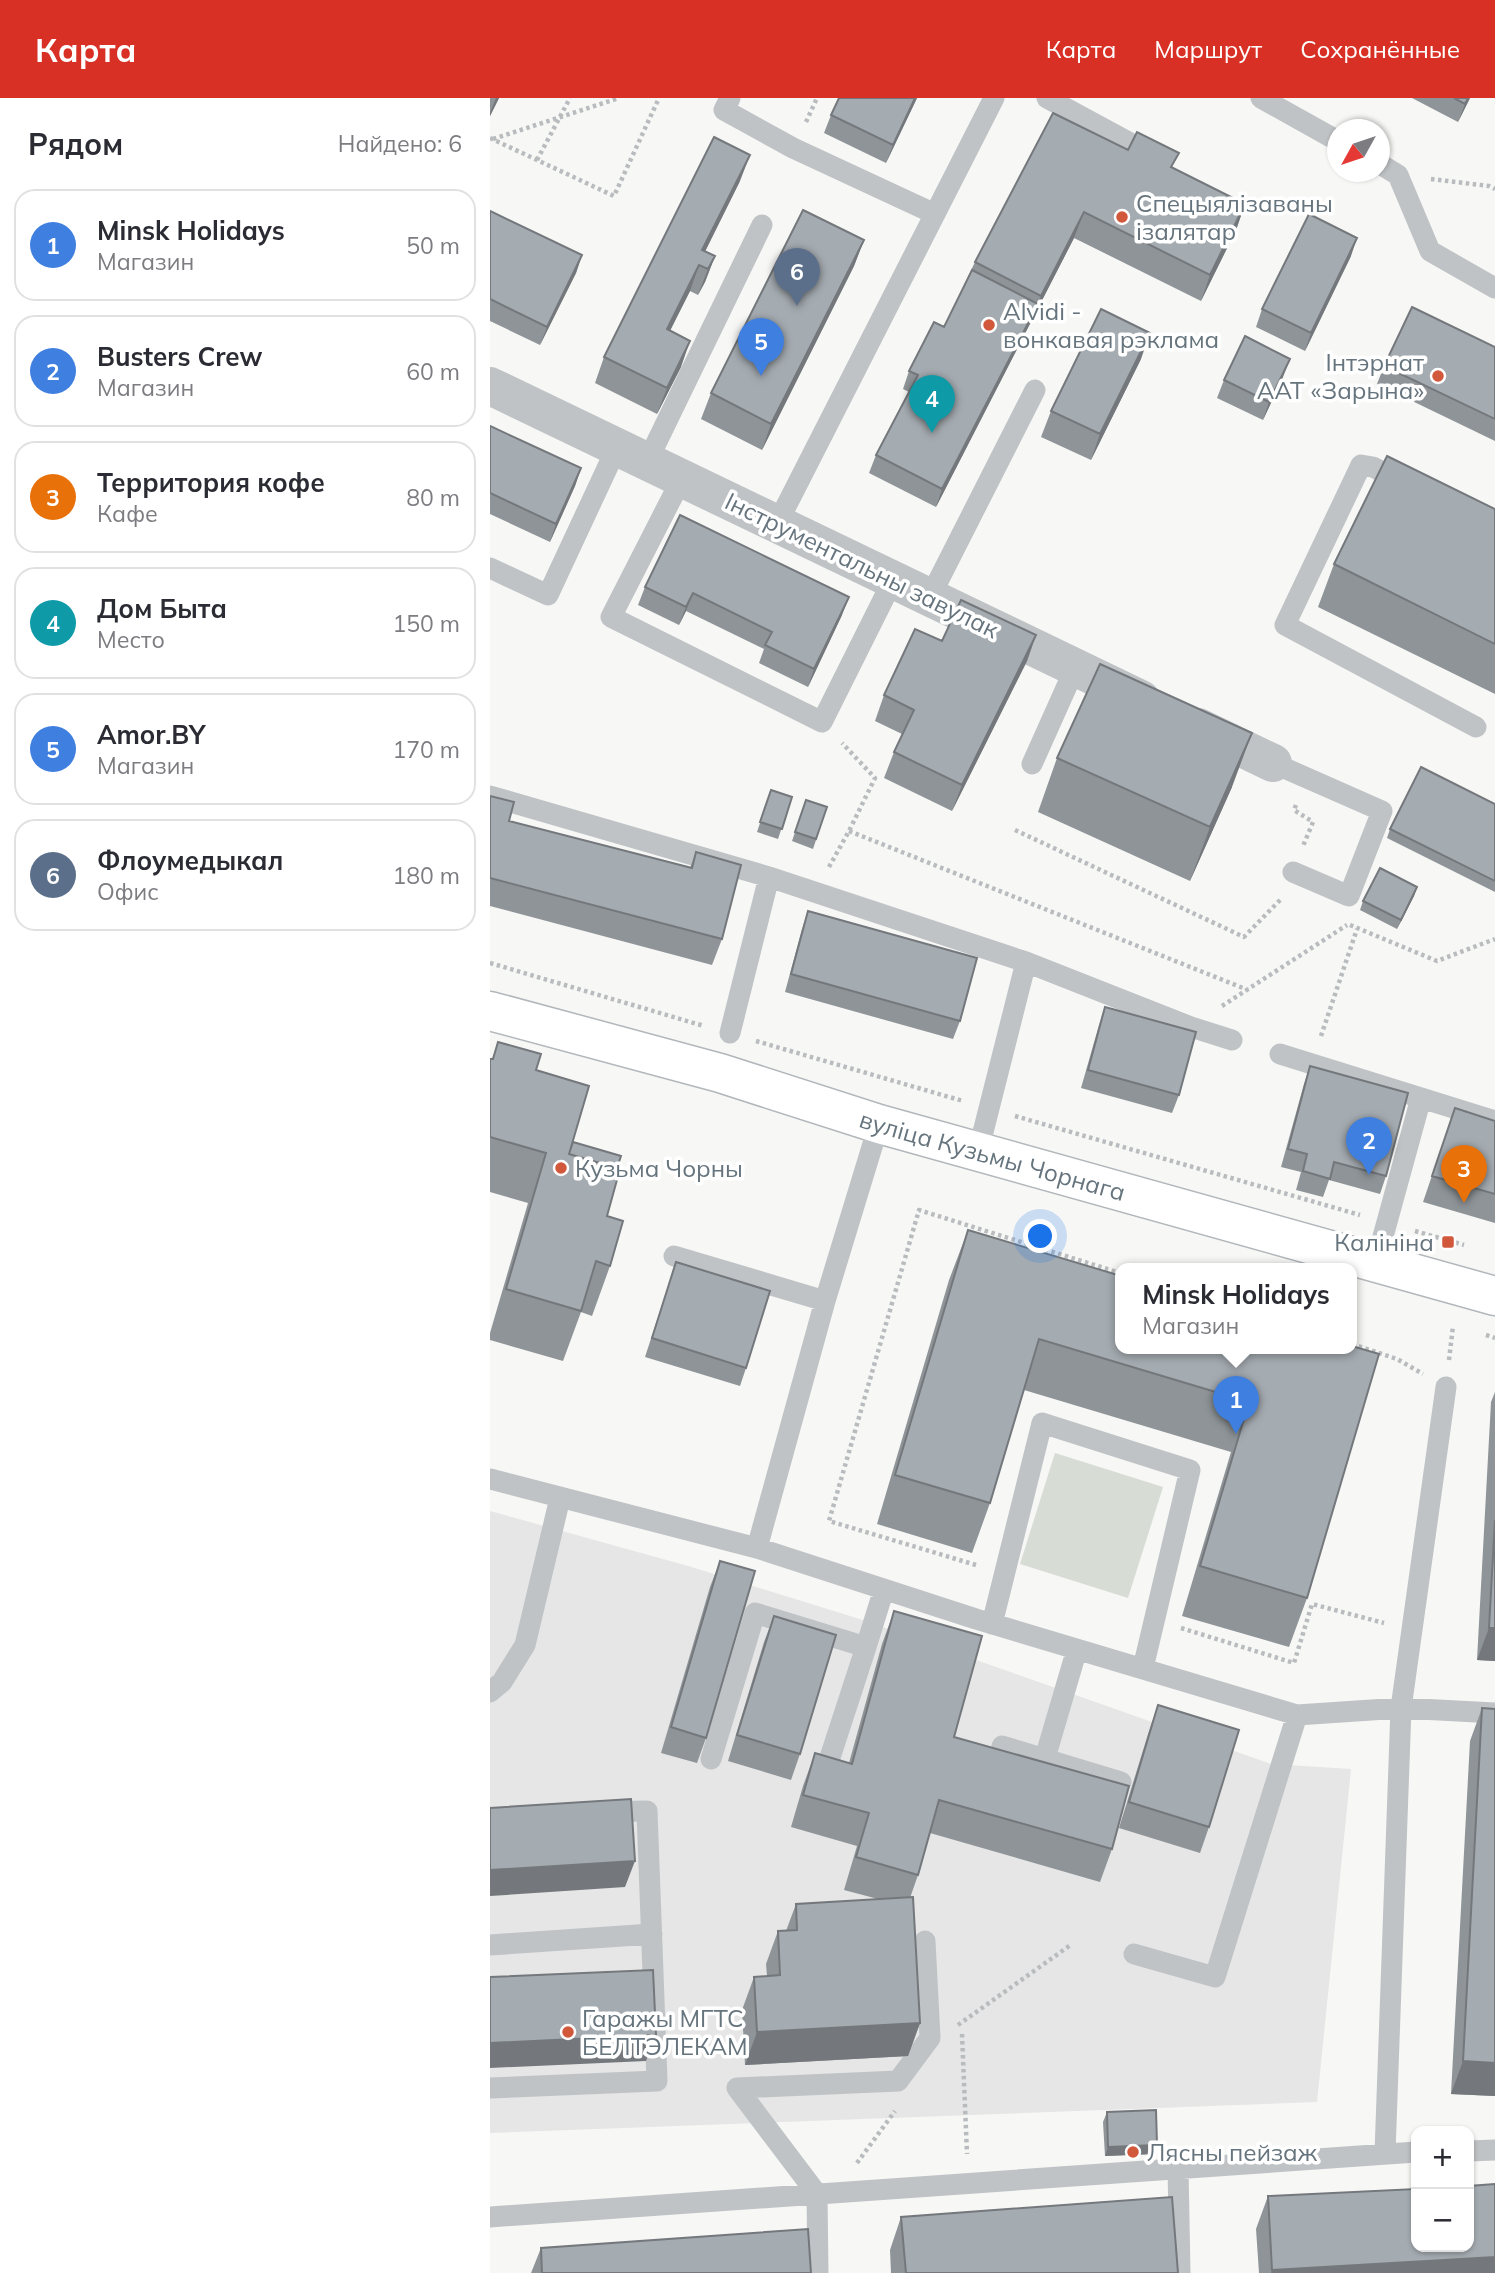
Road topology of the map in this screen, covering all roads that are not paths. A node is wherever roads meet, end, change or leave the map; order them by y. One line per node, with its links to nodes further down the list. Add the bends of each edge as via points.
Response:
1 (730, 98): 8 (lane, via 724,110)
2 (994, 98): 8 (lane)
3 (1047, 98): 6 (lane)
4 (1264, 99): 5 (lane)
5 (1327, 135)
6 (1161, 160)
7 (1390, 170): 10 (lane, via 1398,175 1430,251)
8 (934, 214): 16 (lane)
9 (762, 225): 13 (lane)
10 (1495, 288)
11 (490, 386): 13 (street, Інструментальны завулак)
12 (1035, 390): 19 (lane)
13 (632, 453): 14 (street, Інструментальны завулак); 17 (lane, via 548,595)
14 (682, 478): 16 (street, Інструментальны завулак); 18 (lane, via 611,617 822,722)
15 (1422, 492): 21 (lane, via 1361,465 1285,625)
16 (777, 524): 18 (street, Інструментальны завулак)
17 (490, 568)
18 (893, 580): 19 (street, Інструментальны завулак)
19 (929, 597): 20 (street, Інструментальны завулак)
20 (1075, 668): 22 (street, Інструментальны завулак); 23 (lane)
21 (1476, 727)
22 (1273, 763): 25 (lane, via 1382,811 1349,896)
23 (1032, 764)
24 (490, 796): 26 (lane)
25 (1293, 872)
26 (769, 877): 27 (lane); 29 (lane)
27 (1026, 962): 30 (lane); 35 (lane)
28 (490, 1011): 34 (main road, вуліца Кузьмы Чорнага, via 720,1073)
29 (730, 1033)
30 (1232, 1040)
31 (1280, 1054): 32 (lane)
32 (1420, 1098): 33 (lane); 37 (lane)
33 (1495, 1121)
34 (879, 1124): 35 (main road, вуліца Кузьмы Чорнага); 39 (lane)
35 (978, 1152): 37 (main road, вуліца Кузьмы Чорнага)
36 (674, 1256): 39 (lane)
37 (1376, 1262): 38 (main road, вуліца Кузьмы Чорнага)
38 (1495, 1296)
39 (825, 1301): 43 (lane)
40 (1446, 1387): 50 (lane)
41 (490, 1479): 42 (lane)
42 (560, 1497): 43 (lane); 49 (lane, via 525,1645 502,1682)
43 (757, 1548): 44 (lane)
44 (884, 1589): 45 (lane); 46 (lane)
45 (992, 1624): 47 (lane); 48 (lane, via 1042,1423 1190,1471)
46 (866, 1647): 55 (lane, via 755,1613); 57 (lane)
47 (1077, 1649): 48 (lane); 54 (lane)
48 (1143, 1668): 52 (lane)
49 (490, 1692)
50 (1401, 1708): 51 (lane); 52 (lane); 67 (lane)
51 (1495, 1713)
52 (1297, 1715): 62 (lane, via 1215,1977)
53 (1002, 1745): 54 (lane)
54 (1045, 1758): 56 (lane)
55 (711, 1759)
56 (1121, 1782)
57 (821, 1784)
58 (582, 1812): 59 (lane, via 647,1811)
59 (652, 1934): 61 (lane); 63 (lane, via 657,2081)
60 (925, 1941): 69 (lane, via 930,2038 898,2081 737,2088)
61 (490, 1945)
62 (1134, 1954)
63 (490, 2088)
64 (1495, 2150): 65 (lane)
65 (1474, 2151)
66 (1411, 2152): 67 (lane)
67 (1385, 2153): 68 (lane)
68 (1178, 2168): 69 (lane); 72 (lane)
69 (817, 2194): 70 (lane); 71 (lane)
70 (490, 2217)
71 (818, 2273)
72 (1180, 2273)

